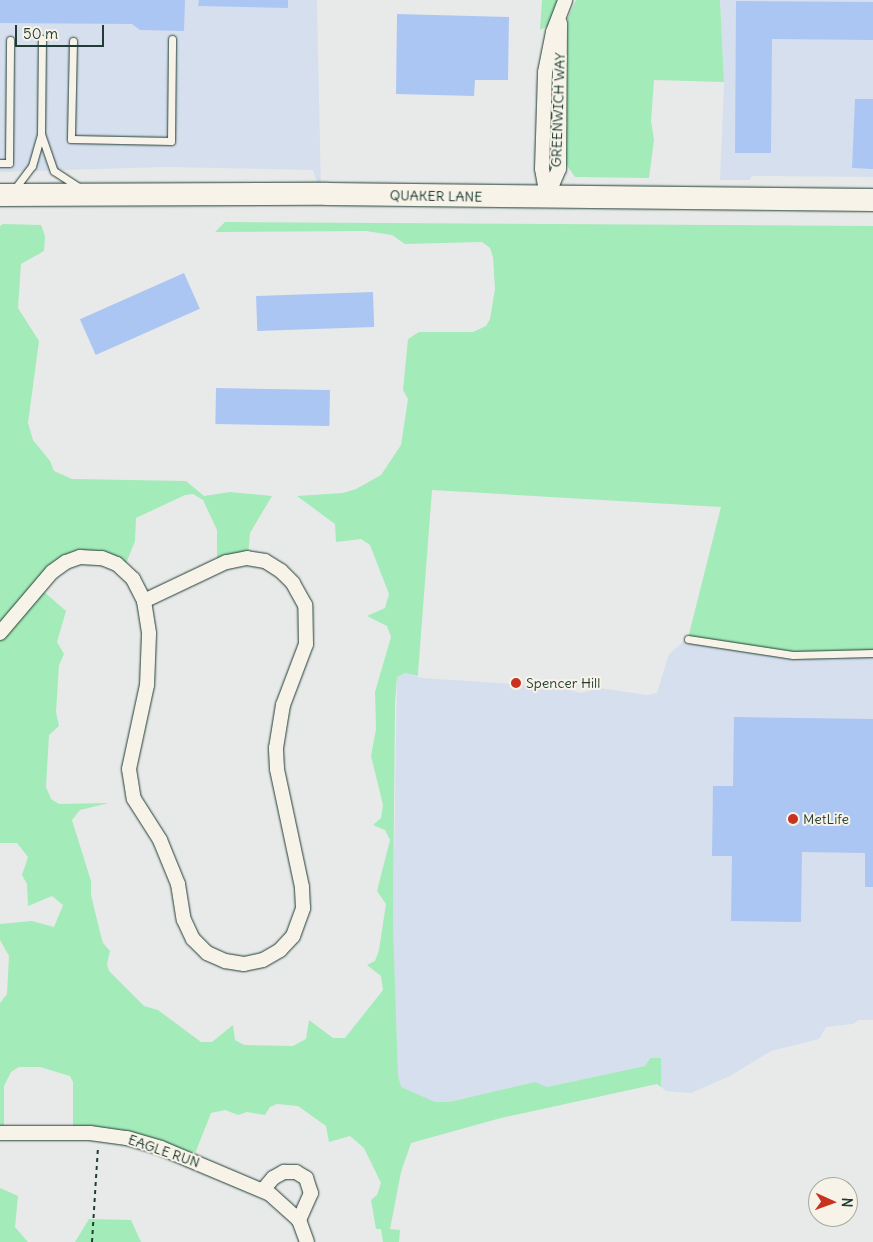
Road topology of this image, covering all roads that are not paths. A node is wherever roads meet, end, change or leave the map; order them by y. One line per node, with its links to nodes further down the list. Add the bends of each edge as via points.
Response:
1 (565, 0): 10 (street, GREENWICH WAY, via 560,17 559,168)
2 (42, 39): 6 (lane)
3 (172, 39): 5 (lane, via 171,141 71,139)
4 (10, 40): 7 (lane, via 9,163)
5 (73, 41)
6 (41, 134): 8 (lane, via 54,171); 9 (lane, via 32,166)
7 (0, 163)
8 (88, 193): 9 (main road, QUAKER LANE); 10 (main road, QUAKER LANE)
9 (5, 195)
10 (547, 197): 11 (main road, QUAKER LANE)
11 (873, 200)
12 (144, 601): 12 (street, via 149,626 149,669 129,769 134,799 160,840 178,884 184,920 193,939 207,953 225,961 244,964 263,960 280,950 293,936 303,903 277,769 276,748 283,705 308,636 305,605 293,583 281,571 265,561 247,558 226,562); 13 (street, via 133,579 117,564 102,558 73,559 52,572)
13 (0, 632)
14 (688, 639): 15 (lane, via 793,655)
15 (873, 653)
16 (0, 1133): 17 (street, EAGLE RUN, via 99,1134 161,1148)
17 (263, 1190): 18 (street, EAGLE RUN, via 283,1203); 18 (street, via 273,1178 284,1172 296,1172 306,1178 311,1193)
18 (299, 1220): 19 (street, EAGLE RUN)
19 (307, 1242)

